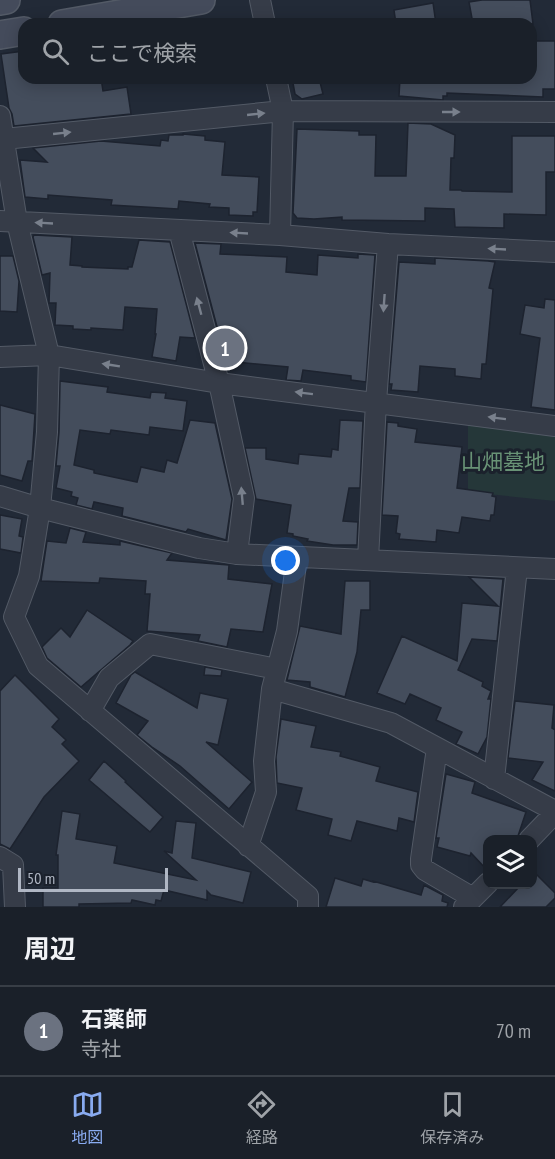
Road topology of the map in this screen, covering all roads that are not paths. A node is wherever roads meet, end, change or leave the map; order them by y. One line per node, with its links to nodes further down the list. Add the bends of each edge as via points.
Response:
1 (6, 0): 4 (main road)
2 (201, 0): 5 (main road)
3 (260, 0): 6 (street)
4 (0, 1)
5 (97, 18)
6 (264, 18)
7 (18, 31): 8 (main road)
8 (0, 35)
9 (277, 84): 10 (street)
10 (283, 111): 11 (street, one-way to 11); 13 (street, one-way to 10); 16 (street)
11 (555, 112)
12 (0, 116): 13 (street)
13 (4, 139): 14 (street)
14 (9, 221): 15 (street, one-way to 14); 19 (street)
15 (179, 230): 16 (street, one-way to 15); 21 (street, one-way to 15)
16 (280, 236): 17 (street)
17 (388, 244): 18 (street, one-way to 17); 22 (street, one-way to 22)
18 (555, 252)
19 (49, 355): 20 (street); 21 (street, one-way to 19); 25 (street)
20 (0, 357)
21 (219, 383): 22 (street, one-way to 21); 26 (street, one-way to 21, via 244,498)
22 (376, 402): 23 (street, one-way to 22); 28 (street)
23 (555, 426)
24 (0, 496): 25 (street)
25 (40, 508): 26 (street); 31 (street, via 29,576)
26 (237, 554): 27 (street)
27 (297, 557): 28 (street); 32 (street, via 287,631)
28 (368, 560): 29 (street)
29 (517, 568): 30 (street); 36 (street)
30 (555, 570)
31 (7, 617): 34 (street, via 38,666)
32 (277, 669): 33 (street); 34 (street, via 150,644 109,678)
33 (272, 690): 35 (street, via 391,723); 39 (street, via 264,761 266,792)
34 (90, 711): 39 (street)
35 (437, 748): 36 (street); 42 (street, via 421,865)
36 (494, 779): 37 (street)
37 (555, 812): 38 (street)
38 (534, 835)
39 (248, 846): 44 (street, via 308,896)
40 (0, 857): 43 (street, via 13,865)
41 (483, 888): 42 (street)
42 (469, 903)
43 (15, 907)
44 (308, 907)

